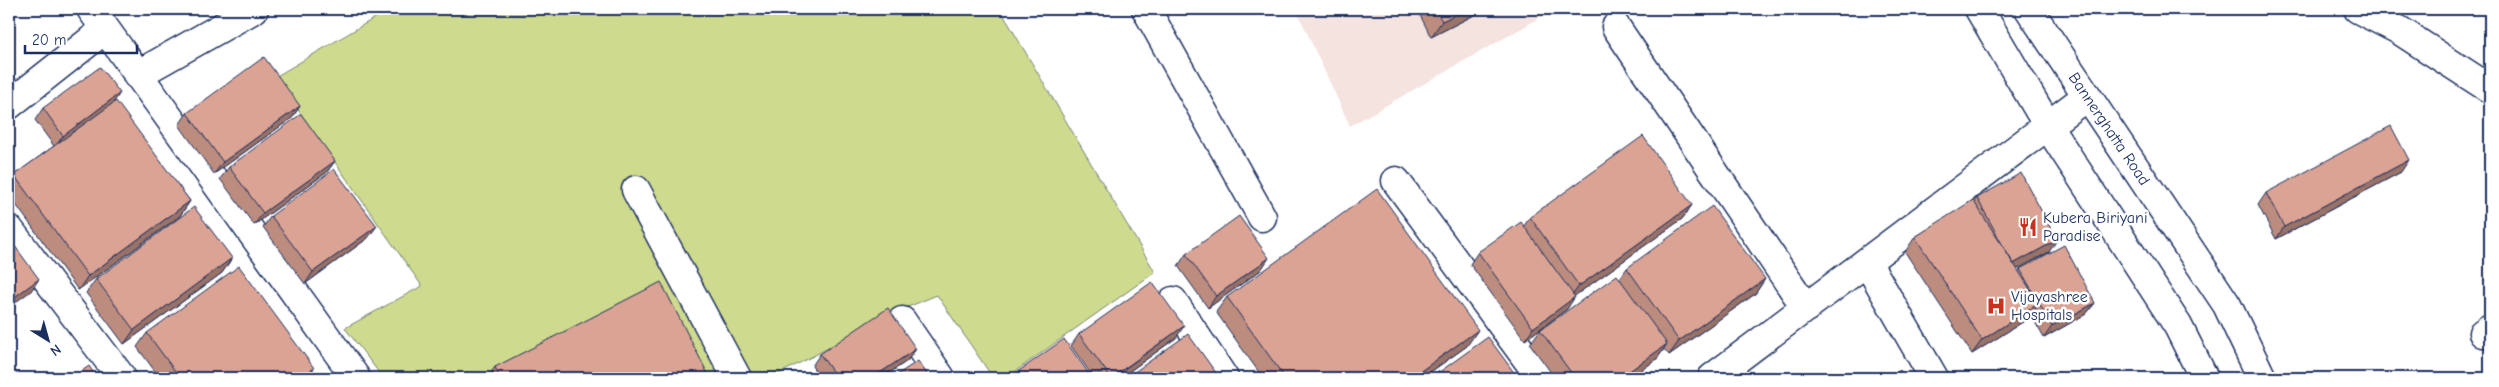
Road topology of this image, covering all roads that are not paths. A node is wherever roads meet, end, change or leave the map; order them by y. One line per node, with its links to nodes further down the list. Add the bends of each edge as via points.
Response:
1 (254, 9): 9 (street)
2 (1146, 9): 16 (street)
3 (1978, 9): 13 (street)
4 (2029, 9): 11 (street, Bannerghatta Road)
5 (2358, 9): 7 (street)
6 (98, 20): 9 (street); 12 (street)
7 (2393, 20): 10 (street)
8 (1616, 27): 20 (street)
9 (137, 76): 23 (street)
10 (2490, 89)
11 (2086, 96): 13 (street); 31 (street, Bannerghatta Road, via 2227,305)
12 (9, 105)
13 (2048, 126): 18 (street); 30 (street, via 2178,326)
14 (1396, 181): 27 (street)
15 (636, 190): 24 (street)
16 (1262, 217)
17 (9, 230): 22 (street)
18 (1867, 262): 20 (street); 29 (street)
19 (1172, 301): 26 (street)
20 (1806, 308): 28 (street)
21 (902, 321): 25 (street)
22 (122, 378)
23 (356, 378)
24 (737, 378)
25 (941, 378)
26 (1224, 378)
27 (1541, 378)
28 (1712, 378)
29 (1934, 378)
30 (2204, 378)
31 (2262, 378)

